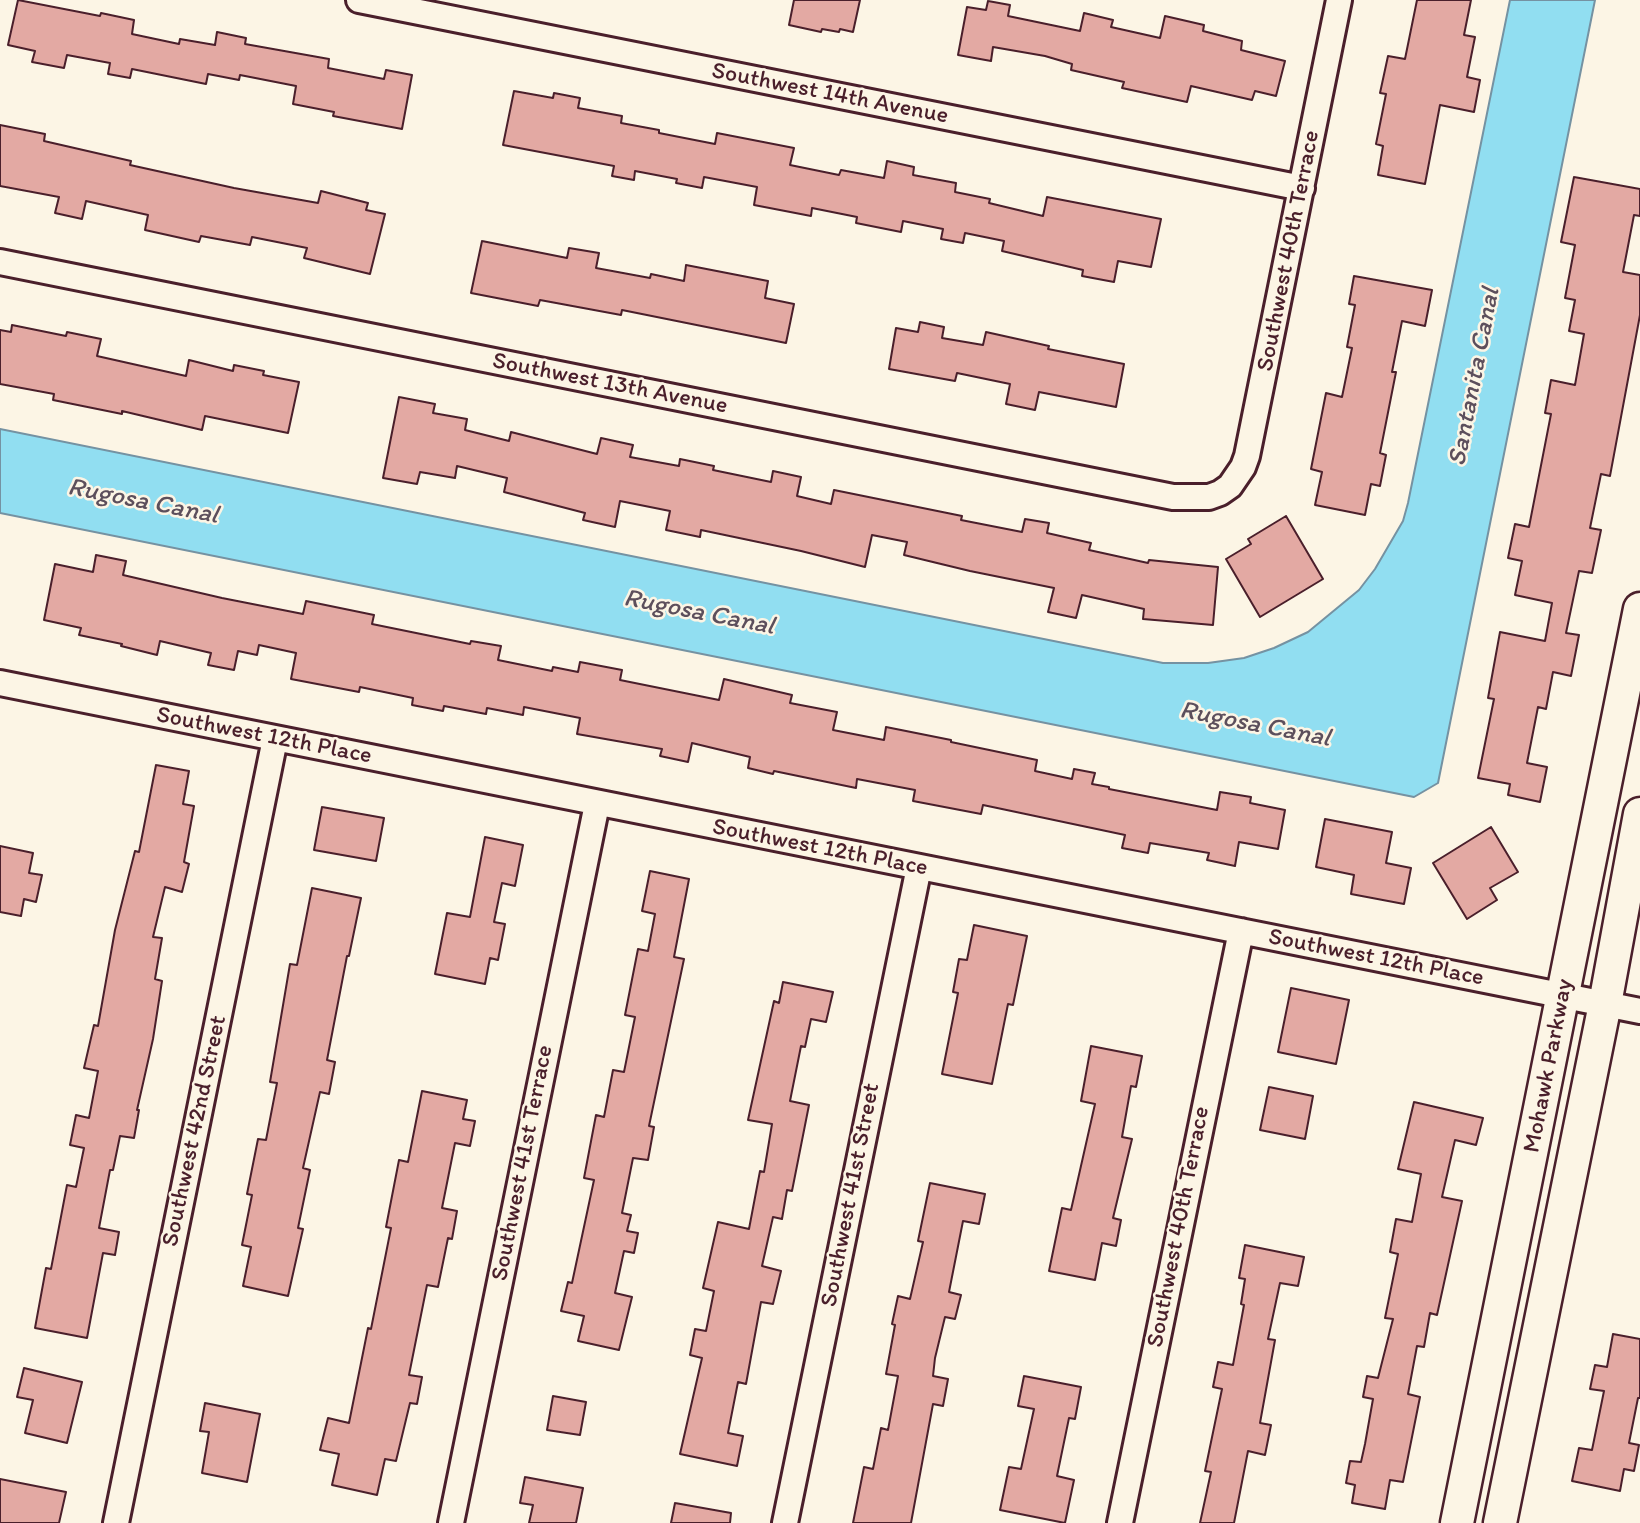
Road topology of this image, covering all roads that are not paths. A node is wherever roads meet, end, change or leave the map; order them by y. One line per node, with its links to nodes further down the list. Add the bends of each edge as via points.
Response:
1 (359, 0): 3 (street, Southwest 14th Avenue)
2 (1339, 0): 3 (street, Southwest 40th Terrace)
3 (1302, 188): 5 (street, Southwest 40th Terrace, via 1247,456 1237,478)
4 (0, 262): 5 (street, Southwest 13th Avenue, via 1173,497 1197,499)
5 (1220, 493)
6 (1640, 609): 13 (street, Mohawk Parkway)
7 (0, 684): 8 (street, Southwest 12th Place)
8 (275, 739): 9 (street, Southwest 12th Place); 16 (street, Southwest 42nd Street)
9 (597, 803): 11 (street, Southwest 12th Place); 17 (street, Southwest 41st Terrace)
10 (1640, 814): 14 (street, Mohawk Parkway)
11 (919, 867): 12 (street, Southwest 12th Place); 18 (street, Southwest 41st Street)
12 (1241, 931): 13 (street, Southwest 12th Place); 19 (street, Southwest 40th Terrace)
13 (1563, 995): 14 (street, Southwest 12th Place); 20 (street, Mohawk Parkway)
14 (1605, 1004): 15 (street, Southwest 12th Place); 21 (street, Mohawk Parkway)
15 (1640, 1011)
16 (116, 1523)
17 (451, 1523)
18 (785, 1523)
19 (1120, 1523)
20 (1457, 1523)
21 (1500, 1523)

